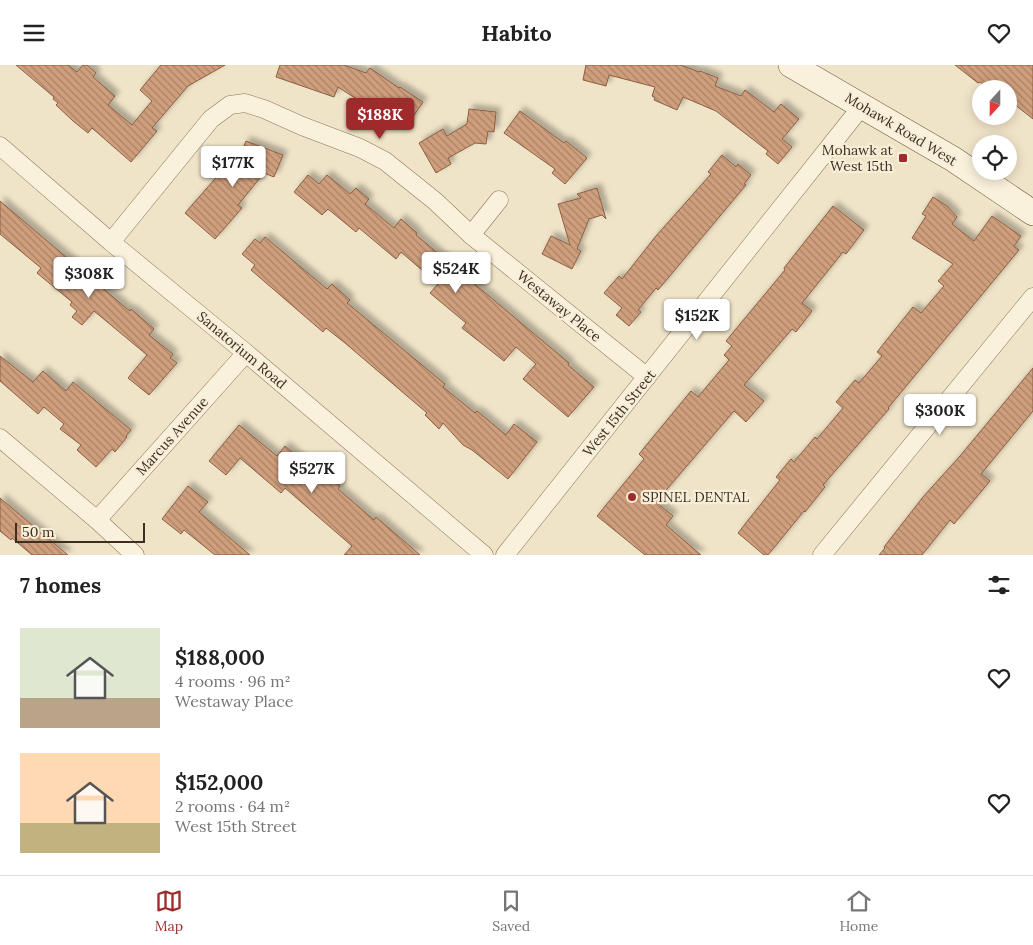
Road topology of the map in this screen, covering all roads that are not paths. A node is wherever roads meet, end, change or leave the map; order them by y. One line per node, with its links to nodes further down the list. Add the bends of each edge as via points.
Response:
1 (791, 65): 2 (main road, Mohawk Road West)
2 (862, 106): 5 (main road, Mohawk Road West, via 953,159); 10 (street, West 15th Street)
3 (0, 146): 7 (street, Sanatorium Road)
4 (499, 200): 6 (street)
5 (1033, 213)
6 (471, 235): 7 (street, Westaway Place, via 385,161 245,103 230,105 211,119); 10 (street, Westaway Place)
7 (111, 242): 9 (street, Sanatorium Road)
8 (1033, 297): 16 (street)
9 (246, 353): 12 (street, Marcus Avenue); 14 (street, Sanatorium Road)
10 (647, 377): 15 (street, West 15th Street)
11 (0, 439): 12 (street)
12 (97, 521): 13 (street)
13 (135, 555)
14 (484, 555)
15 (505, 555)
16 (822, 555)

